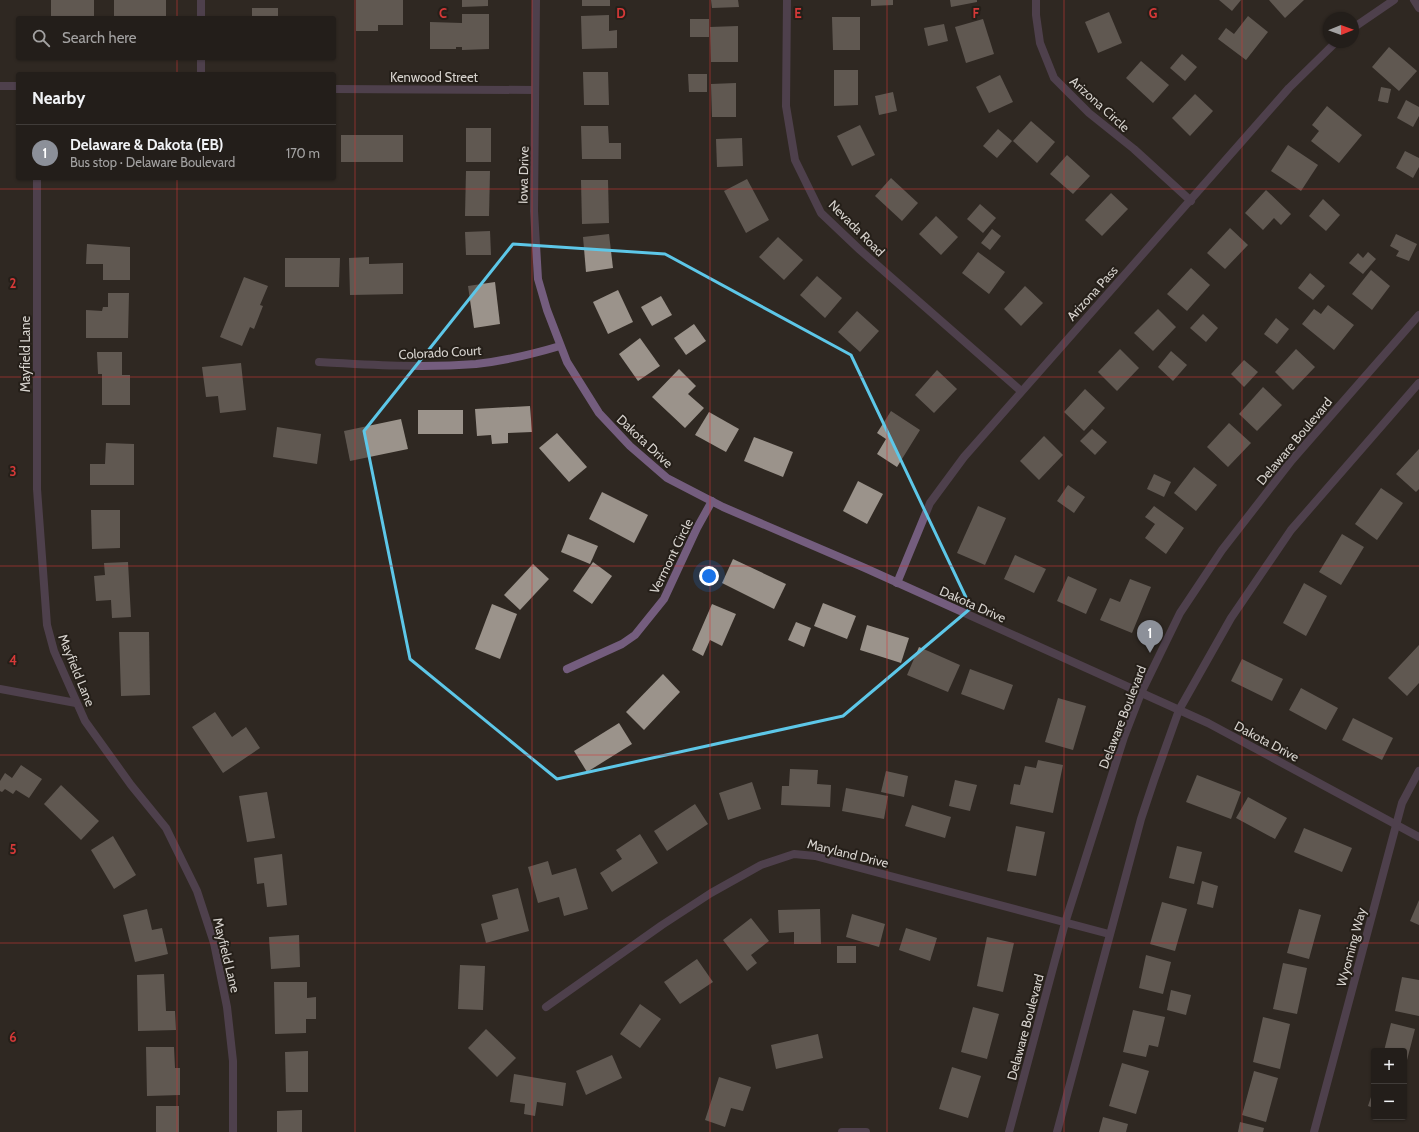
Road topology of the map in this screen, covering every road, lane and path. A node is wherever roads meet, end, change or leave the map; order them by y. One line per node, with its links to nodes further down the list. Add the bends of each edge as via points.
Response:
1 (201, 0): 8 (street)
2 (536, 0): 16 (street, Iowa Drive)
3 (787, 0): 23 (street, Nevada Road, via 786,106 795,160 822,213 860,250)
4 (1036, 0): 18 (street, Arizona Circle, via 1040,43 1054,78 1089,113 1134,149)
5 (1394, 0): 9 (street)
6 (1414, 0): 7 (street)
7 (1419, 8)
8 (201, 16)
9 (1359, 24)
10 (1330, 48): 18 (street, Arizona Pass, via 1289,88)
11 (201, 60): 12 (street)
12 (200, 72)
13 (0, 86): 14 (street)
14 (16, 86)
15 (336, 89): 16 (street, Kenwood Street)
16 (535, 90): 20 (street, Iowa Drive, via 534,211 538,279)
17 (37, 180): 29 (street, Mayfield Lane, via 38,521 47,625 54,651)
18 (1191, 201): 23 (street, Arizona Pass)
19 (1419, 315): 28 (street, Delaware Boulevard, via 1292,460 1222,550 1180,613)
20 (560, 346): 21 (street, Colorado Court, via 477,364 393,366); 24 (street, Dakota Drive, via 599,413 630,446 667,478)
21 (319, 362)
22 (1419, 383): 30 (street, via 1291,530 1231,618)
23 (1021, 391): 25 (street, Arizona Pass, via 964,457 930,503)
24 (712, 501): 25 (street, Dakota Drive); 26 (street, Vermont Circle, via 664,599 636,635)
25 (897, 583): 28 (street, Dakota Drive)
26 (567, 669)
27 (0, 689): 29 (street)
28 (1141, 693): 30 (street, Dakota Drive); 34 (street, Delaware Boulevard, via 1124,737)
29 (76, 702): 37 (street, Mayfield Lane, via 85,721 166,828 197,891 214,943 227,1007 233,1061)
30 (1179, 710): 32 (street, Dakota Drive); 35 (street, via 1154,780)
31 (1419, 771): 32 (street, Wyoming Way, via 1402,803)
32 (1397, 824): 33 (street, Dakota Drive); 42 (street, Wyoming Way)
33 (1419, 836)
34 (1065, 923): 35 (street, Maryland Drive); 36 (street, Maryland Drive, via 815,856 794,854 761,865 711,893 662,924); 40 (street, Delaware Boulevard)
35 (1109, 934): 41 (street)
36 (546, 1007)
37 (233, 1132)
38 (842, 1132): 39 (street)
39 (866, 1132)
40 (1009, 1132)
41 (1057, 1132)
42 (1314, 1132)

